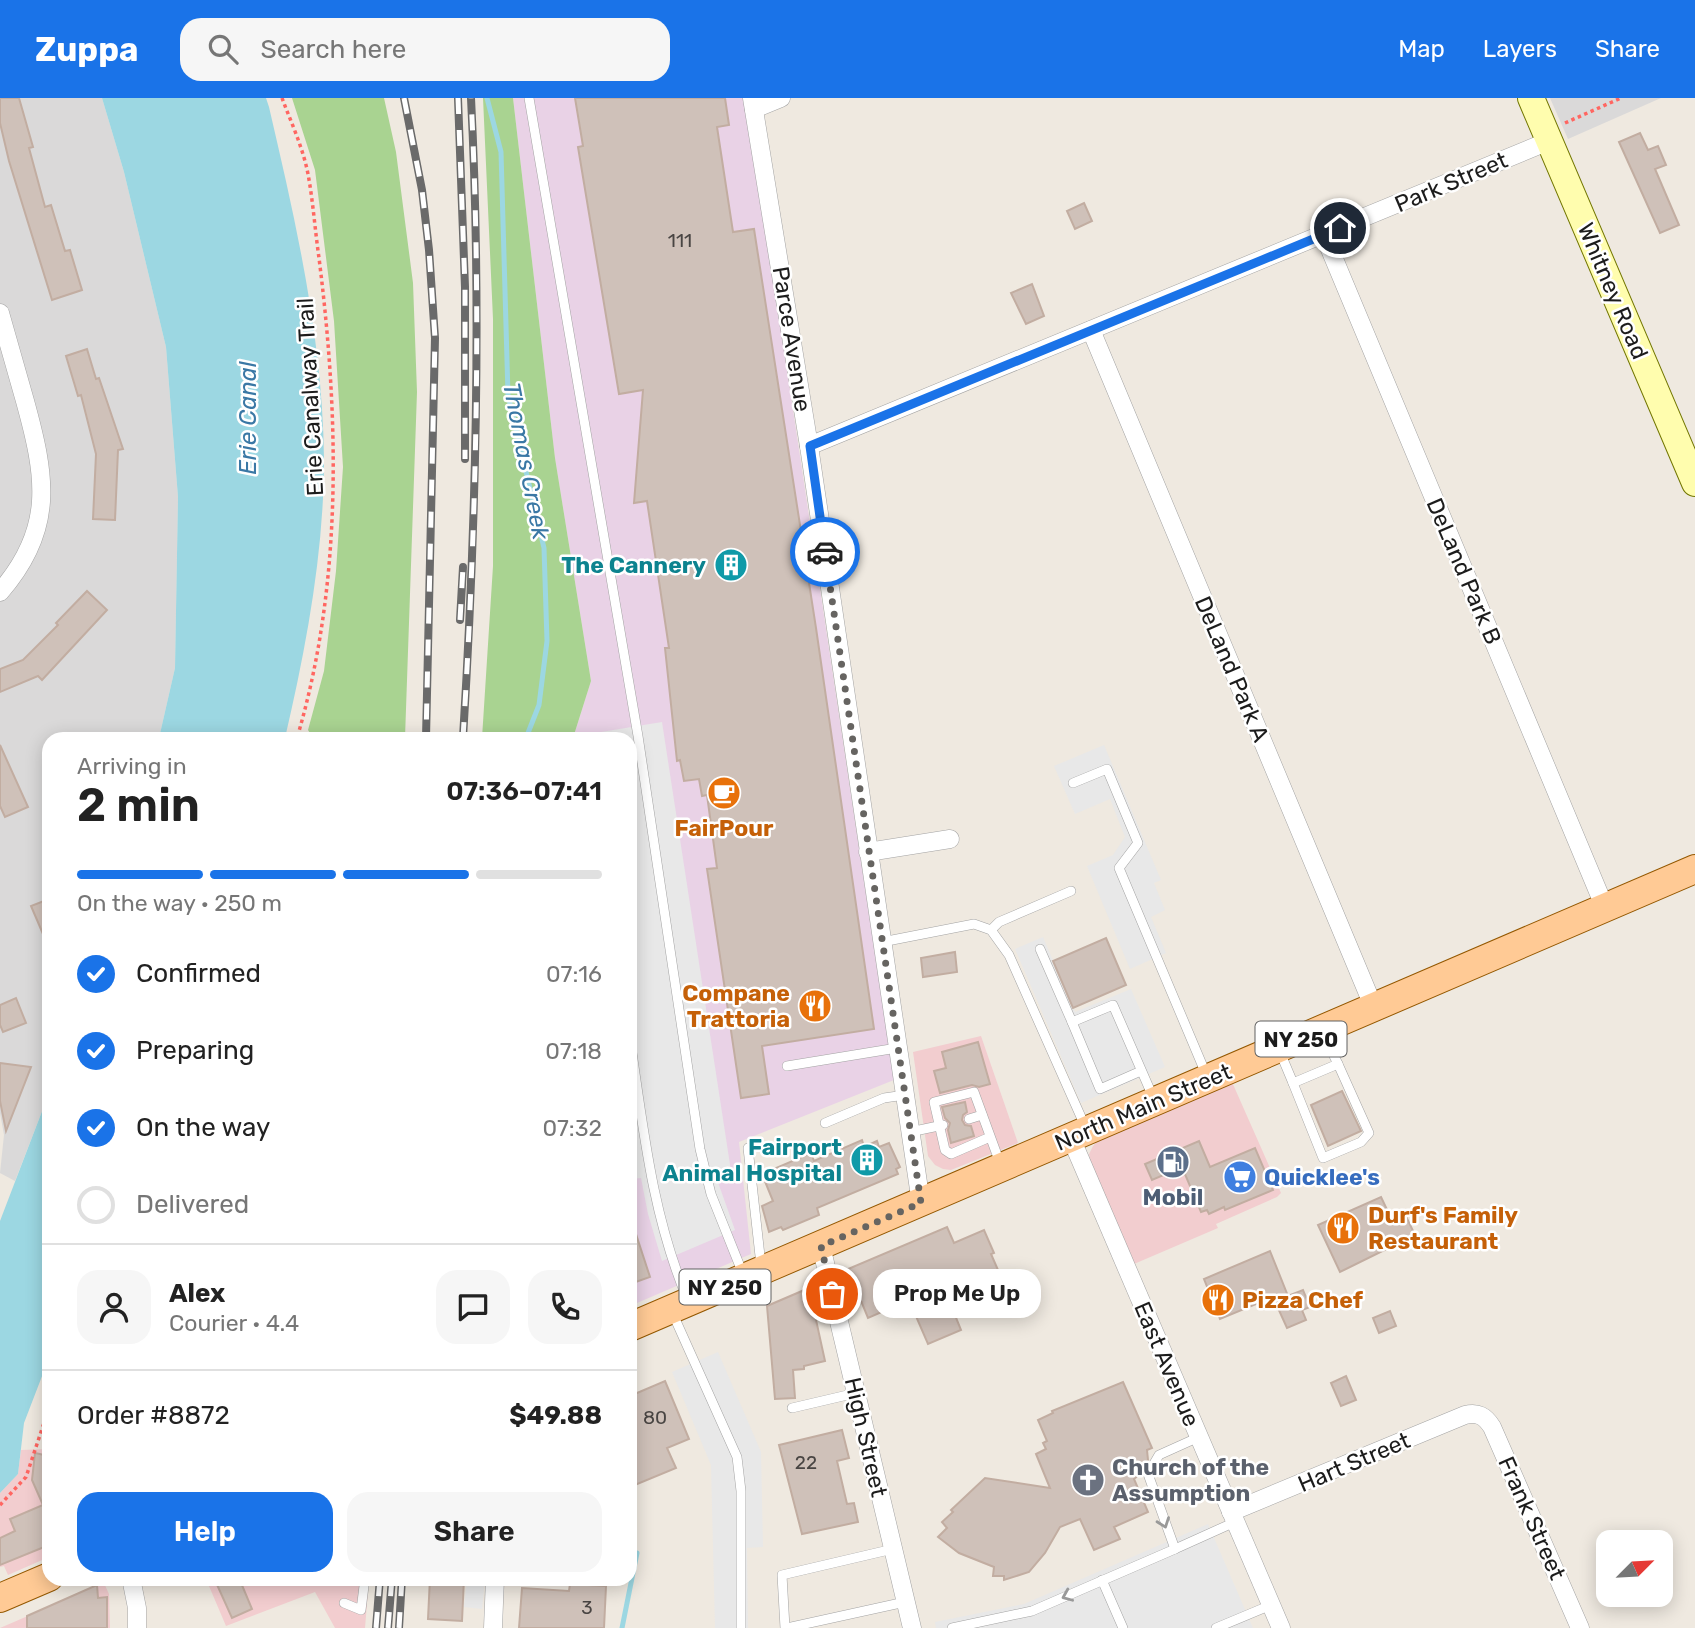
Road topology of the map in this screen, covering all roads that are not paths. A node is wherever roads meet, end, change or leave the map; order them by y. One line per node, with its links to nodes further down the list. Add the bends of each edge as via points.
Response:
1 (529, 98): 12 (lane)
2 (781, 98): 4 (street)
3 (1531, 98): 5 (main road, Whitney Road)
4 (753, 104): 9 (street, Parce Avenue)
5 (1558, 132): 6 (street, Park Street); 10 (main road, Whitney Road)
6 (1324, 235): 8 (street, Park Street); 18 (street, DeLand Park B)
7 (0, 313): 11 (street, via 35,438 42,499 30,548)
8 (1091, 330): 9 (street, Park Street); 22 (street, DeLand Park A)
9 (810, 446): 15 (street, Parce Avenue)
10 (1695, 483)
11 (0, 592)
12 (638, 737): 46 (lane, via 699,1149 711,1194)
13 (1073, 783): 30 (lane, via 1107,769 1138,843 1119,867)
14 (950, 839): 15 (street)
15 (868, 852): 20 (street, Parce Avenue)
16 (1695, 869): 18 (main road, North Main Street / NY 250)
17 (1070, 891): 19 (lane, via 999,922)
18 (1605, 908): 22 (main road, North Main Street / NY 250)
19 (991, 930): 20 (lane, via 974,924); 40 (lane, via 1009,955)
20 (882, 942): 25 (street, Parce Avenue)
21 (1040, 949): 23 (lane)
22 (1374, 1008): 24 (main road, North Main Street / NY 250)
23 (1072, 1022): 29 (lane, via 1113,1005); 29 (lane, via 1100,1089)
24 (1322, 1030): 26 (main road, North Main Street / NY 250); 27 (lane)
25 (897, 1048): 28 (lane); 33 (street, Parce Avenue)
26 (1279, 1049): 30 (main road, North Main Street / NY 250); 32 (lane)
27 (1338, 1063): 32 (lane); 32 (lane, via 1369,1133 1361,1142 1323,1157)
28 (787, 1066)
29 (1141, 1071): 34 (lane)
30 (1208, 1079): 34 (main road, North Main Street / NY 250)
31 (637, 1082): 47 (lane, via 659,1216 678,1278)
32 (1293, 1083)
33 (905, 1095): 37 (lane, via 884,1098); 39 (street, Parce Avenue)
34 (1155, 1102): 40 (main road, North Main Street / NY 250)
35 (982, 1115): 36 (lane); 38 (lane, via 974,1092 934,1102); 41 (lane)
36 (969, 1119)
37 (825, 1123)
38 (941, 1125): 39 (lane); 41 (lane, via 945,1150 951,1154)
39 (910, 1132): 44 (street, Parce Avenue)
40 (1079, 1135): 43 (main road, North Main Street / NY 250); 52 (street, East Avenue)
41 (990, 1137): 43 (lane)
42 (748, 1148): 46 (lane)
43 (1002, 1168): 44 (main road, North Main Street / NY 250)
44 (921, 1203): 45 (main road, North Main Street / NY 250)
45 (821, 1246): 46 (main road, North Main Street / NY 250); 49 (street, High Street)
46 (753, 1275): 47 (main road, North Main Street / NY 250)
47 (680, 1307): 48 (main road, North Main Street / NY 250); 67 (lane, via 737,1457)
48 (637, 1324)
49 (856, 1393): 50 (lane); 54 (street, High Street)
50 (792, 1408)
51 (1477, 1414): 53 (street, Hart Street, via 1465,1415); 74 (street, Frank Street, via 1492,1427)
52 (1199, 1437): 53 (street, East Avenue); 55 (lane, one-way to 55, via 1159,1455 1148,1474)
53 (1233, 1517): 55 (lane); 64 (street, East Avenue)
54 (893, 1549): 62 (street, High Street); 68 (lane, via 782,1575)
55 (1175, 1549): 57 (lane)
56 (42, 1580): 61 (main road)
57 (1102, 1580): 70 (lane, one-way to 70, via 1032,1611); 71 (lane)
58 (133, 1586): 65 (street)
59 (364, 1586): 63 (lane, via 361,1610)
60 (495, 1586): 66 (street)
61 (0, 1598)
62 (905, 1602): 68 (lane); 69 (street, High Street)
63 (344, 1603)
64 (1271, 1605): 72 (lane); 73 (street, East Avenue)
65 (137, 1628)
66 (493, 1628)
67 (741, 1628)
68 (791, 1628)
69 (912, 1628)
70 (952, 1628)
71 (1123, 1628)
72 (1216, 1628)
73 (1281, 1628)
74 (1580, 1628)

